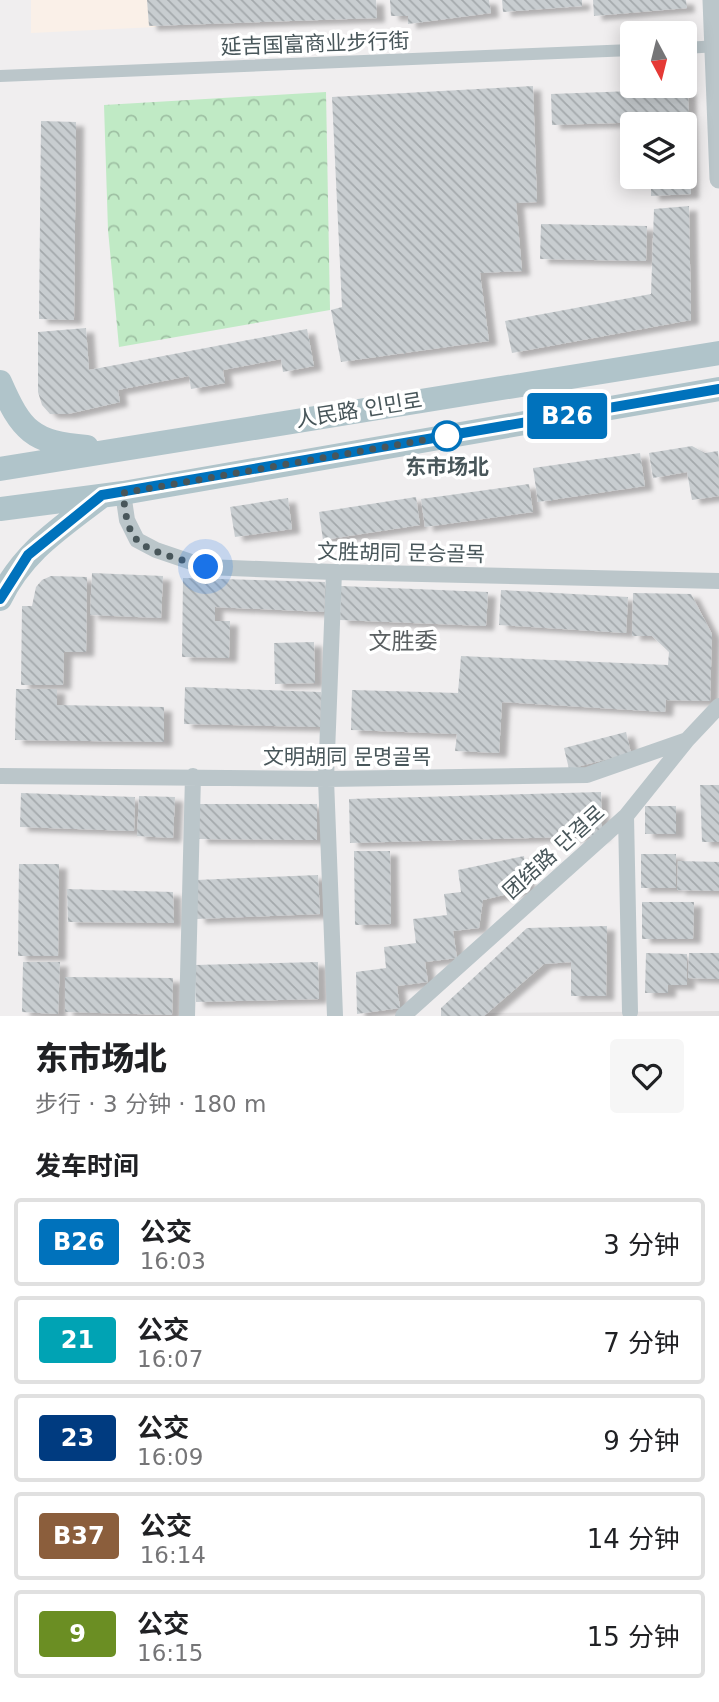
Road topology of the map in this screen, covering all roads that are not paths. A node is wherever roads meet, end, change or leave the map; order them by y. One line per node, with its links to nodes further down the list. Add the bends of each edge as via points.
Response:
1 (712, 0): 2 (street)
2 (717, 47): 3 (street); 6 (street)
3 (697, 48)
4 (620, 50): 5 (street, 延吉国富商业步行街)
5 (0, 76)
6 (719, 179)
7 (719, 353): 10 (main road, 人民路 인민로)
8 (0, 382): 10 (main road, via 14,413 32,432 67,445)
9 (719, 389): 12 (main road, 人民路 인민로)
10 (116, 449): 11 (main road, 人民路 인민로)
11 (0, 469)
12 (113, 494): 13 (main road, 人民路 인민로); 14 (street, 文胜胡同 문승골목, via 137,540 156,550 206,567); 16 (main road, via 28,555)
13 (0, 509)
14 (334, 572): 15 (street, 文胜胡同 문승골목); 21 (street)
15 (719, 581)
16 (0, 598)
17 (719, 706): 18 (street, 团结路 단결로)
18 (687, 740): 21 (street, 文明胡同 문명골목, via 587,775); 22 (street, 团结路 단결로)
19 (0, 776): 20 (street, 文明胡同 문명골목)
20 (193, 776): 21 (street, 文明胡同 문명골목); 25 (street)
21 (326, 779): 26 (street)
22 (626, 816): 23 (street, 团结路 단결로); 24 (street)
23 (421, 998): 27 (street, 团结路 단결로); 28 (street)
24 (630, 1012)
25 (187, 1016)
26 (335, 1016)
27 (403, 1016)
28 (421, 1016)

